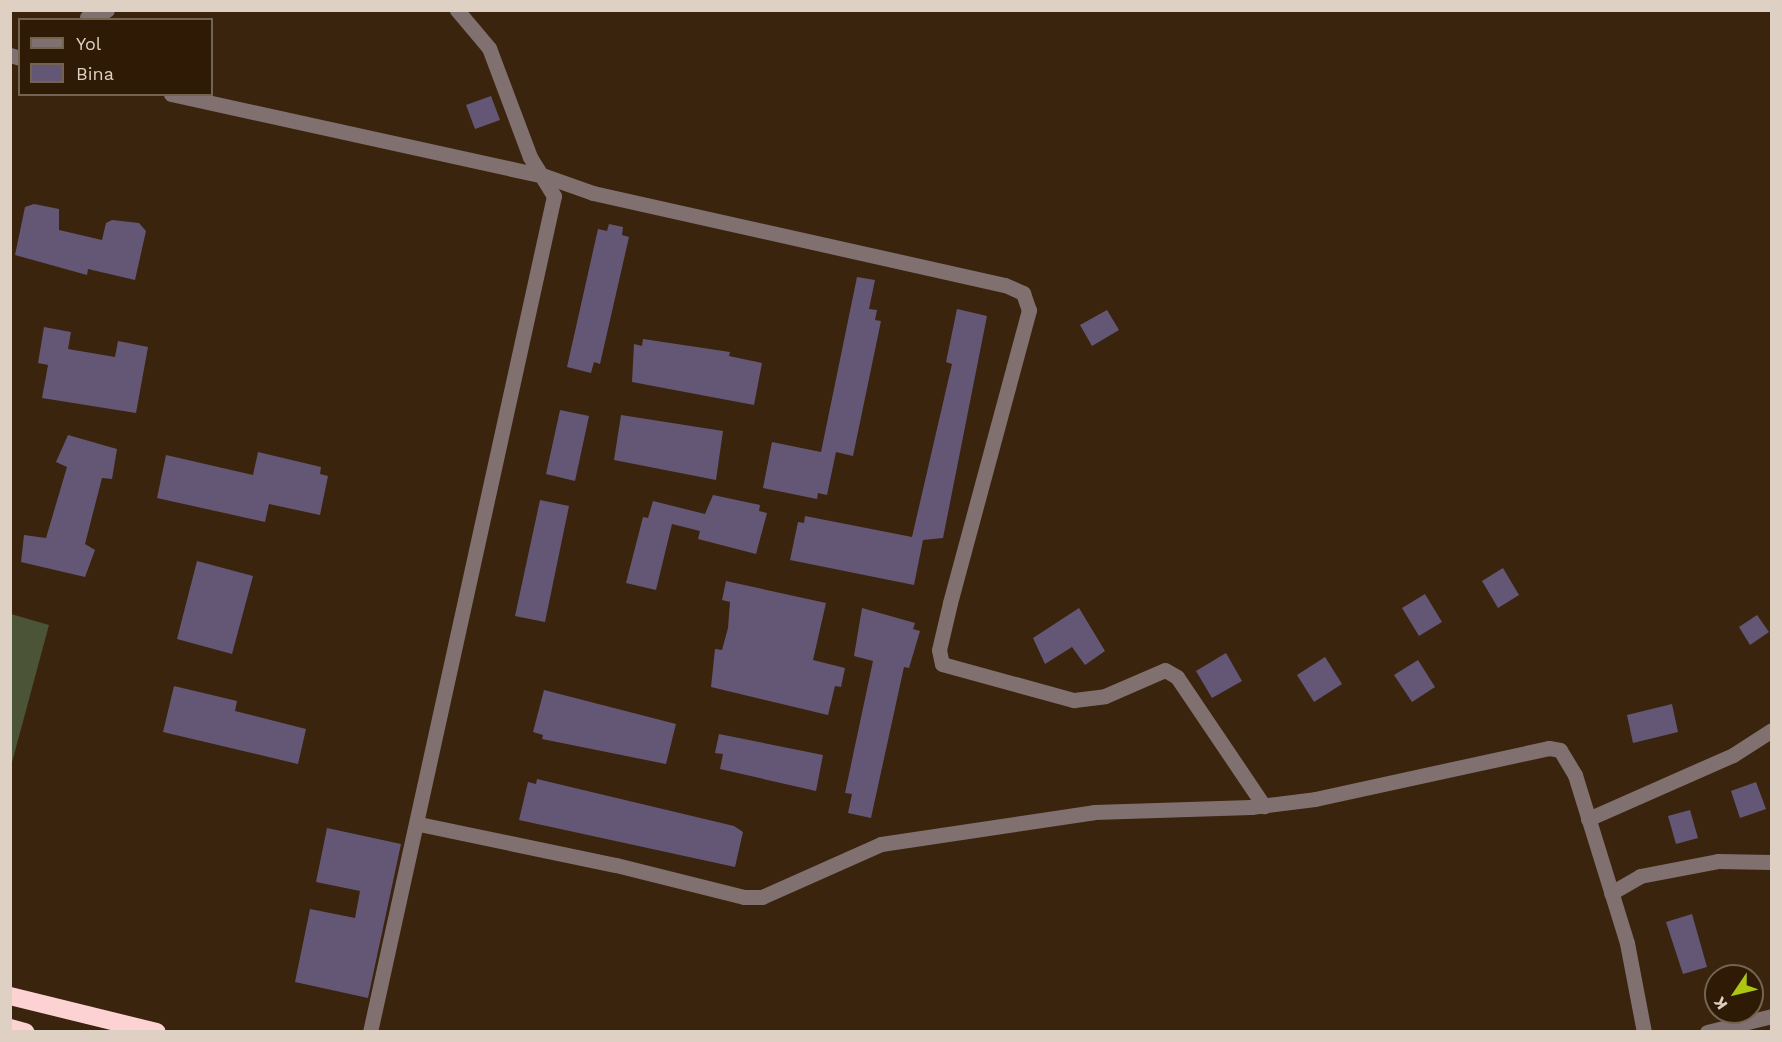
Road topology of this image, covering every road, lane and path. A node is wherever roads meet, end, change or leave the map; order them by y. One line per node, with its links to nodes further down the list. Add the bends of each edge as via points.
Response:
1 (107, 10): 3 (street)
2 (457, 10): 5 (street, via 489,48 530,157)
3 (87, 17)
4 (180, 96): 5 (street)
5 (545, 177): 7 (street, via 593,193 1005,285 1023,293 1029,310 950,603 939,650 942,664 1074,700 1105,696 1165,670 1177,677); 9 (street, via 554,196)
6 (1772, 730): 8 (street, via 1733,755)
7 (1264, 806): 8 (street, via 1315,799 1549,748 1560,750 1569,763); 9 (street, via 1094,812 881,844 762,897 744,897 616,865)
8 (1588, 819): 11 (street)
9 (419, 824): 17 (street)
10 (1772, 862): 11 (street, via 1718,861 1640,876)
11 (1611, 893): 18 (street, via 1627,943)
12 (10, 996): 16 (highway)
13 (1772, 1016): 19 (street)
14 (10, 1028): 15 (highway)
15 (25, 1032)
16 (157, 1032)
17 (370, 1032)
18 (1644, 1032)
19 (1707, 1032)

